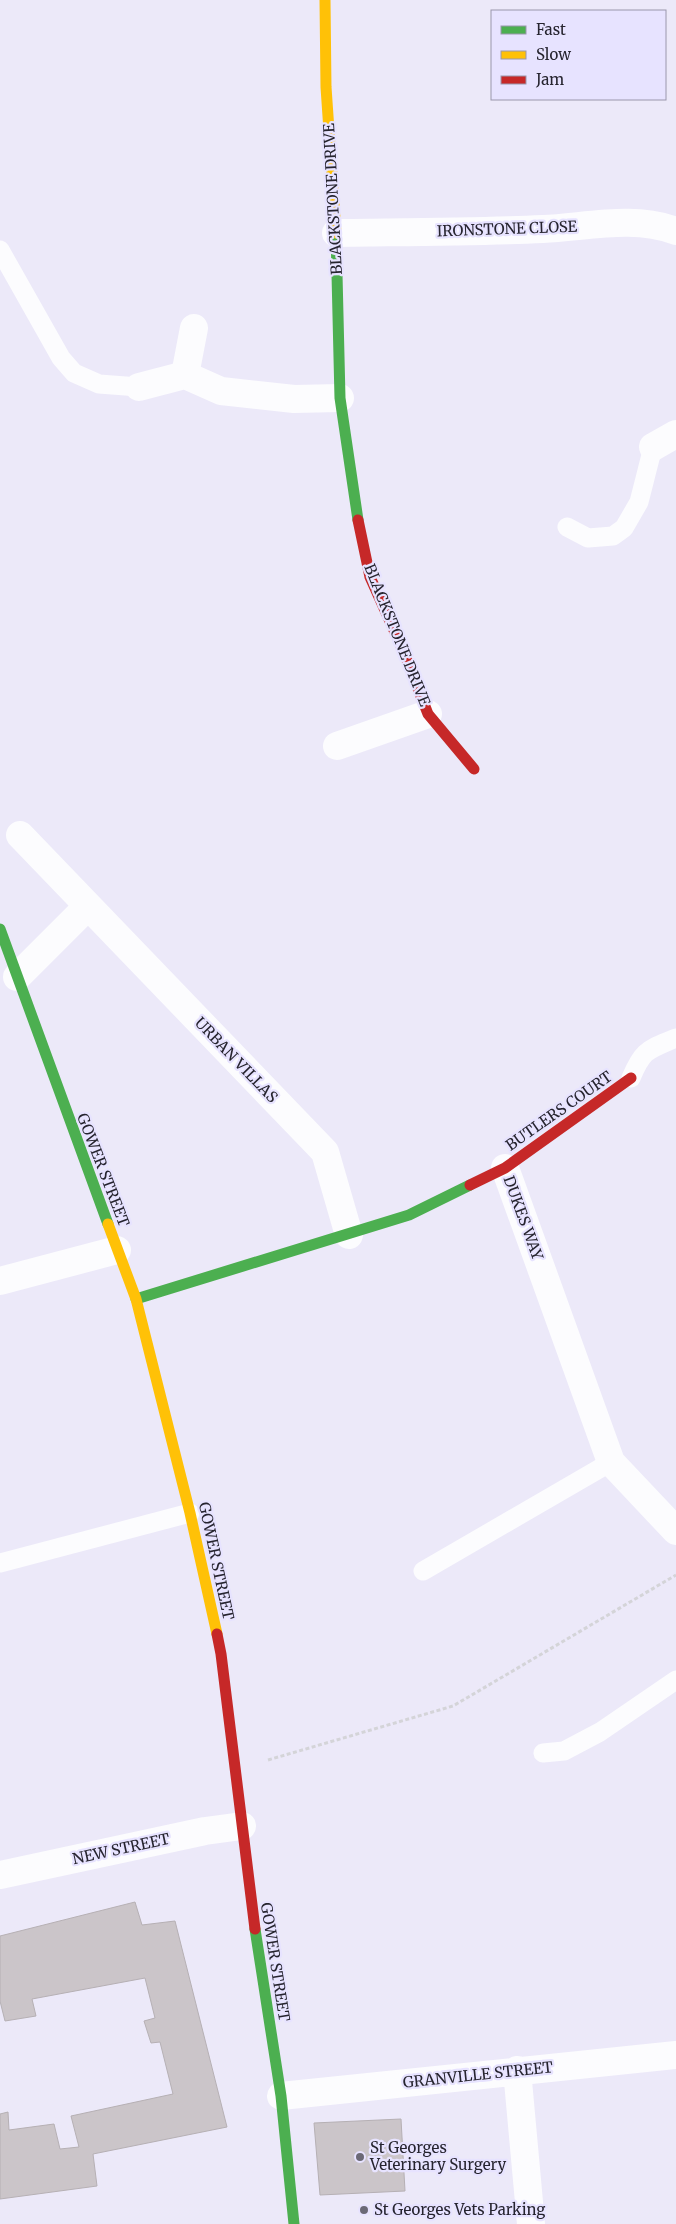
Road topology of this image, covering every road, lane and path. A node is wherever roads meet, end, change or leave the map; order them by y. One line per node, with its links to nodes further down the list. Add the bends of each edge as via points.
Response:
1 (325, 0): 3 (street, BLACKSTONE DRIVE, via 326,88)
2 (676, 231): 3 (street, IRONSTONE CLOSE, via 621,222 546,229)
3 (336, 233): 8 (street, BLACKSTONE DRIVE)
4 (0, 250): 7 (lane, via 61,358 74,373 99,384)
5 (194, 328): 6 (street)
6 (185, 375): 7 (street); 8 (street, via 221,391 294,399)
7 (139, 386)
8 (340, 398): 11 (street, BLACKSTONE DRIVE, via 355,504 370,577)
9 (665, 441): 10 (lane, via 624,528 613,536 588,538)
10 (568, 527)
11 (428, 714): 12 (street); 13 (street, BLACKSTONE DRIVE)
12 (338, 746)
13 (474, 769)
14 (20, 836): 15 (street, URBAN VILLAS)
15 (87, 907): 17 (street); 21 (street, URBAN VILLAS, via 325,1152)
16 (0, 929): 17 (street, GOWER STREET)
17 (17, 977): 22 (street, GOWER STREET)
18 (676, 1038): 19 (lane, via 647,1050 638,1060)
19 (631, 1078): 20 (street, BUTLERS COURT)
20 (505, 1168): 21 (street, DUKES WAY, via 409,1215); 25 (street, DUKES WAY)
21 (349, 1235): 24 (street, DUKES WAY)
22 (117, 1250): 23 (street); 24 (street, GOWER STREET)
23 (0, 1281)
24 (136, 1299): 26 (street, GOWER STREET)
25 (611, 1462): 27 (street, DUKES WAY); 29 (lane)
26 (190, 1513): 28 (lane); 33 (street, GOWER STREET, via 221,1654)
27 (676, 1531)
28 (0, 1562)
29 (423, 1571)
30 (676, 1575): 33 (path, via 453,1706)
31 (676, 1680): 32 (lane, via 600,1732 564,1751)
32 (543, 1753)
33 (234, 1770): 34 (street, GOWER STREET)
34 (242, 1826): 35 (street, NEW STREET, via 205,1830); 38 (street, GOWER STREET)
35 (0, 1875)
36 (676, 2055): 37 (street, GRANVILLE STREET)
37 (517, 2070): 38 (street, GRANVILLE STREET); 40 (street)
38 (281, 2096): 39 (street, GOWER STREET)
39 (294, 2224)
40 (531, 2224)

